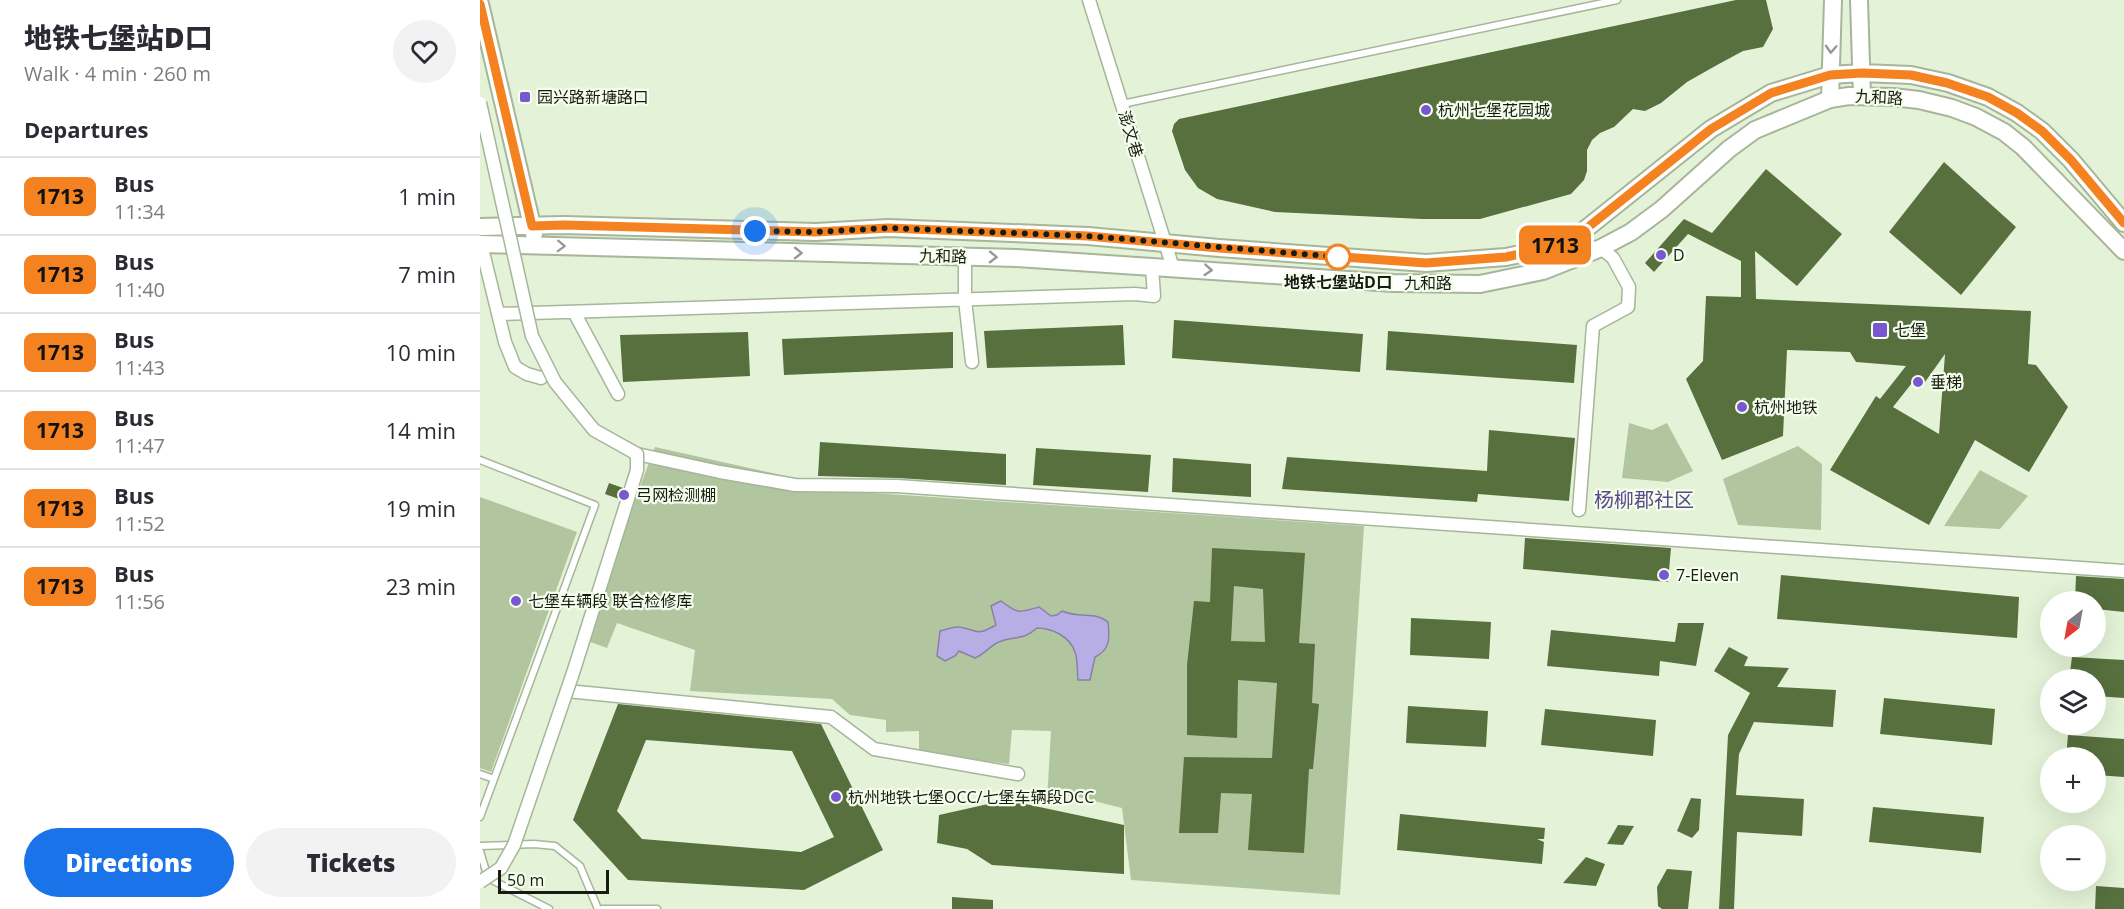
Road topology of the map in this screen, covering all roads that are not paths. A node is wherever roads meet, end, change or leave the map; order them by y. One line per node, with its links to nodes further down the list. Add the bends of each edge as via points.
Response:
1 (1089, 0): 11 (street, 澎文巷)
2 (1617, 0): 11 (lane)
3 (1833, 0): 7 (street, one-way to 7)
4 (1860, 0): 6 (street)
5 (480, 4): 13 (street)
6 (1862, 73): 7 (street, 九和路); 8 (street); 12 (street, 九和路, via 1911,75 1947,83 1988,97 2017,113 2064,153)
7 (1830, 75): 9 (street); 16 (street, 九和路, via 1771,93 1743,108 1582,232 1548,248 1506,257 1426,263)
8 (1862, 96): 9 (street, 九和路); 19 (street, 九和路, via 1919,100 1952,108 2004,132)
9 (1830, 99): 18 (street, 九和路, via 1755,130 1662,209)
10 (480, 103): 29 (street, bridge, via 532,336 555,382 594,430)
11 (1121, 104): 16 (street, 澎文巷)
12 (2124, 223)
13 (532, 226): 14 (street, 九和路); 16 (street, 九和路, via 816,232 888,228); 17 (street)
14 (480, 227)
15 (480, 242): 17 (street, 九和路); 25 (street)
16 (1165, 243): 22 (street, 澎文巷)
17 (537, 246): 20 (street, 九和路, one-way to 20)
18 (1601, 248): 22 (street, 九和路, one-way to 18, via 1393,283 1480,284 1543,271); 31 (street, via 1613,258 1629,287 1628,307 1593,326)
19 (2124, 251)
20 (965, 257): 21 (street, 九和路, one-way to 21); 23 (street)
21 (1152, 267): 22 (street, 九和路); 23 (street, via 1154,296)
22 (1173, 268)
23 (965, 300): 24 (street); 26 (street)
24 (574, 312): 25 (street); 28 (street)
25 (498, 314): 27 (street, via 515,367)
26 (972, 362)
27 (541, 378)
28 (618, 394)
29 (638, 454): 32 (street, via 795,486 897,486); 33 (street, bridge, via 637,470)
30 (480, 460): 36 (lane, via 596,505)
31 (1579, 510)
32 (2124, 571)
33 (567, 691): 35 (street, via 831,717 874,749); 40 (street, bridge, via 514,845 501,868)
34 (480, 774): 36 (lane)
35 (1018, 774)
36 (494, 779): 37 (lane)
37 (480, 817)
38 (480, 846): 42 (lane, via 555,846 580,866)
39 (480, 851): 40 (lane)
40 (483, 882): 41 (lane)
41 (549, 909)
42 (600, 909): 43 (lane)
43 (657, 909)

